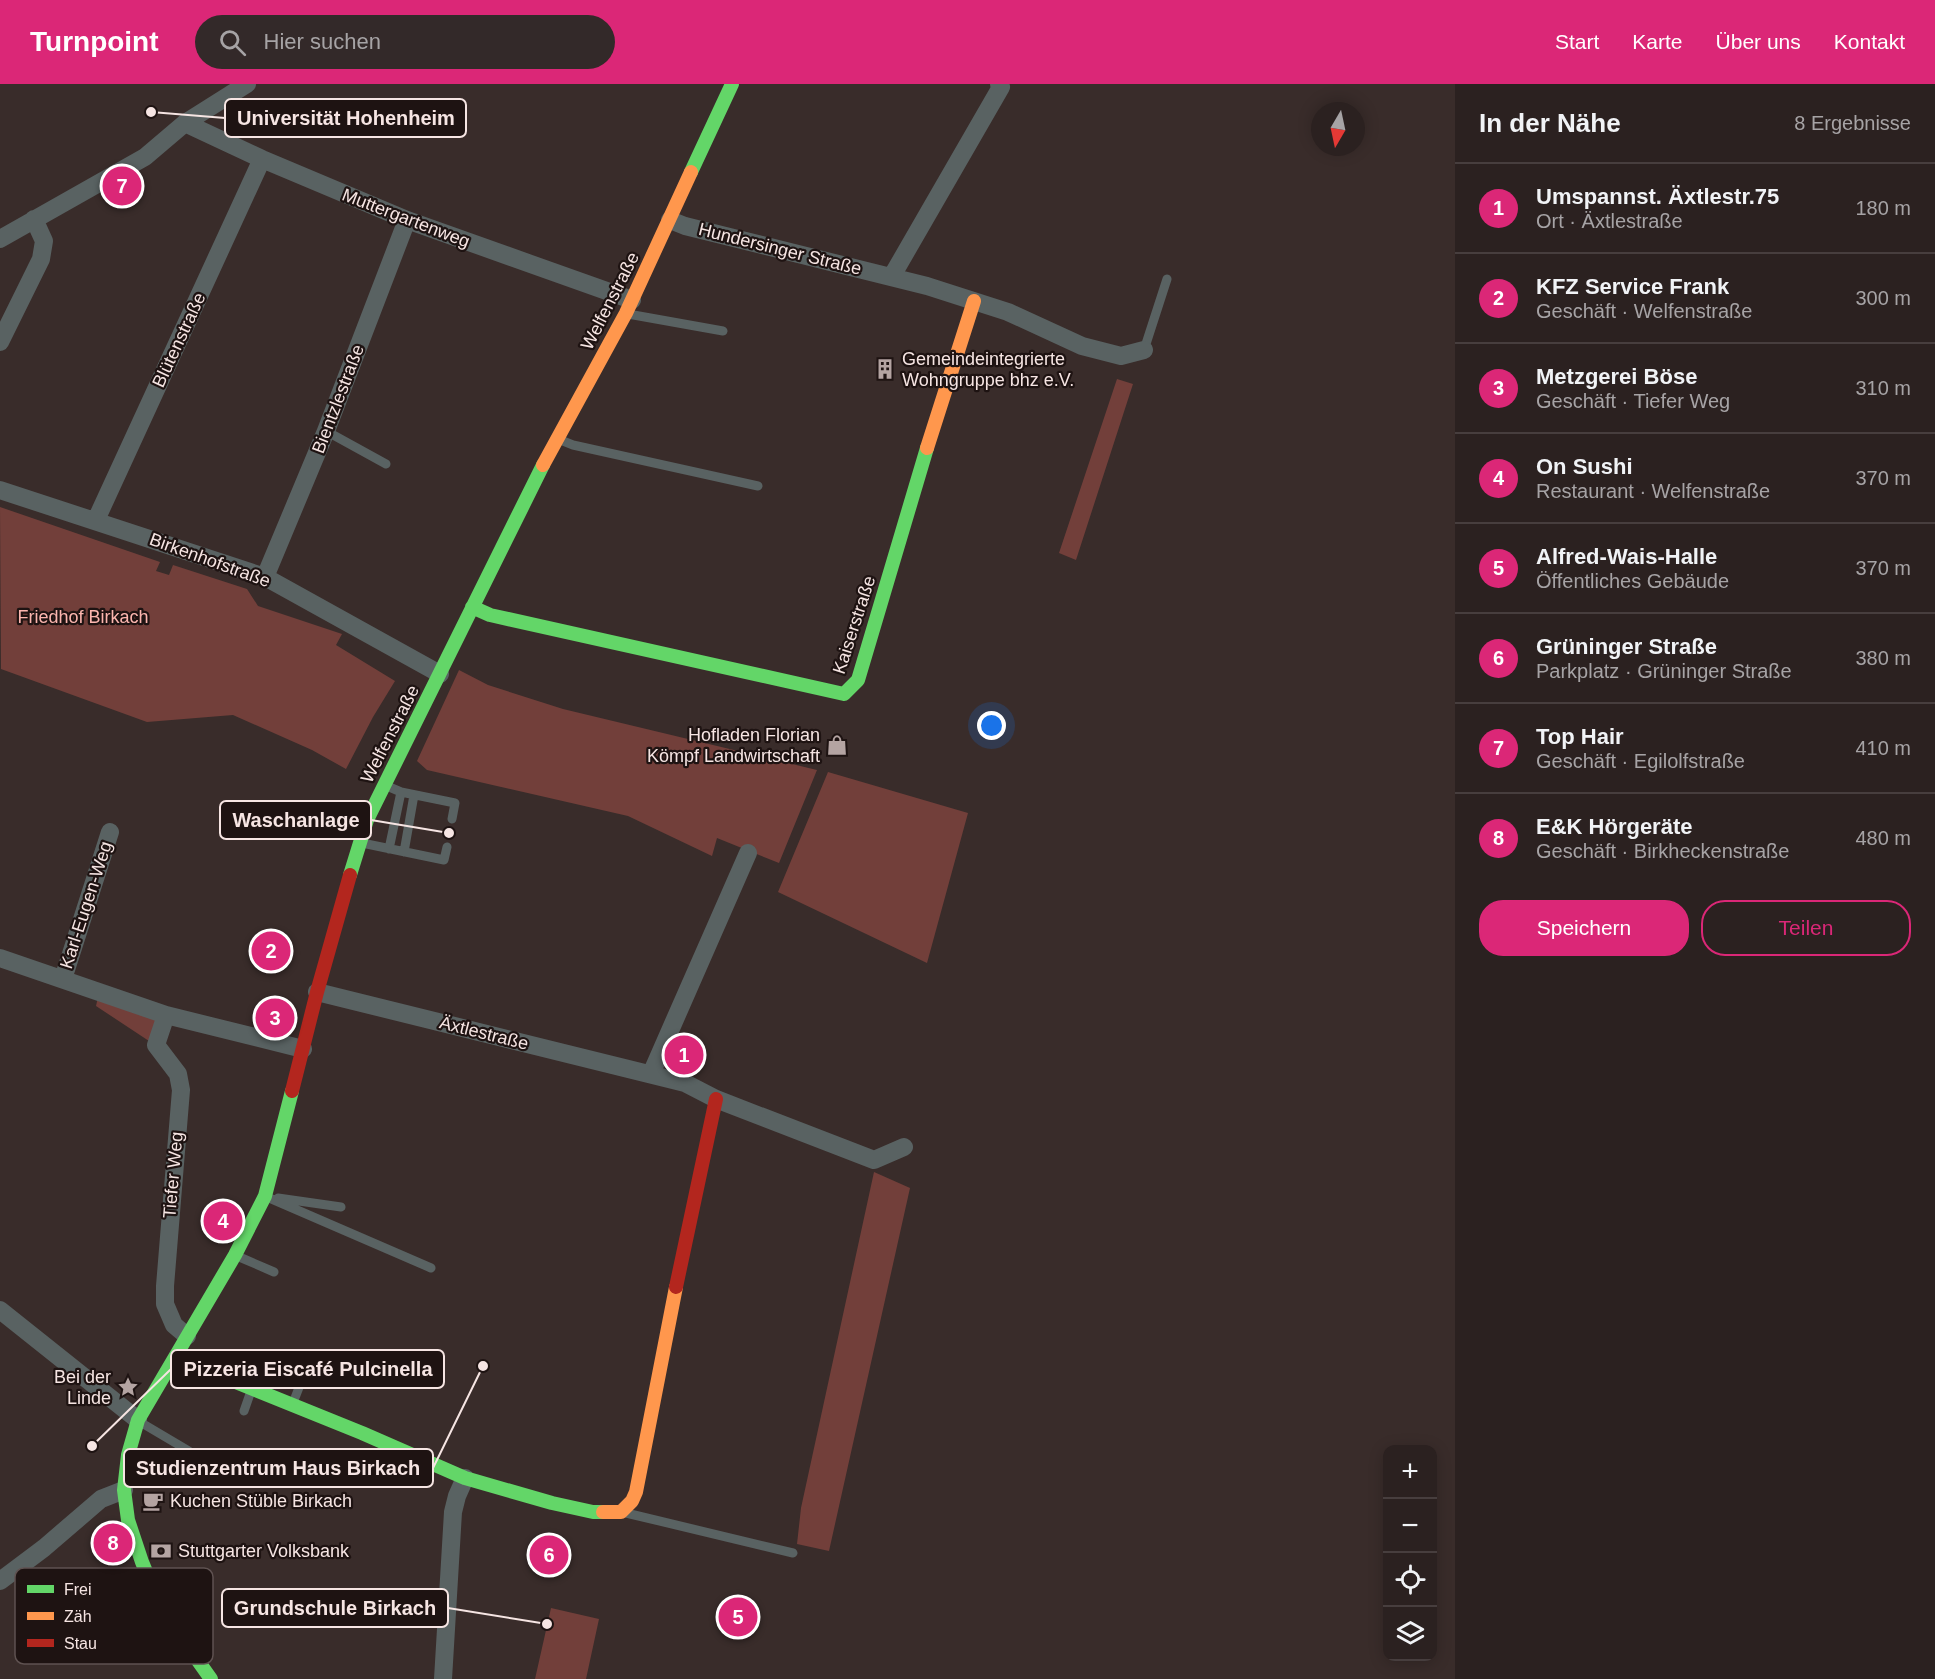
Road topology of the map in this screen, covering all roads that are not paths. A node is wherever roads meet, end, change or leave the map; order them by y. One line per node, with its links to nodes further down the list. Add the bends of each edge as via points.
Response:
1 (247, 84): 4 (street)
2 (732, 84): 8 (street, Welfenstraße)
3 (999, 84): 10 (street)
4 (185, 123): 5 (street, Muttergartenweg); 6 (street, via 145,157)
5 (262, 159): 7 (street, Muttergartenweg); 22 (street, Blütenstraße)
6 (34, 219): 9 (street); 15 (street, via 44,241 41,259)
7 (407, 220): 13 (street, Muttergartenweg); 17 (street, Bientzlestraße)
8 (670, 220): 10 (street, Hundersinger Straße); 13 (street, Welfenstraße)
9 (0, 239)
10 (891, 276): 12 (street, Hundersinger Straße)
11 (1167, 279): 16 (lane)
12 (974, 301): 16 (street, Hundersinger Straße, via 1082,346 1121,356); 24 (street, Kaiserstraße, via 858,680 844,694 490,615)
13 (629, 307): 14 (lane); 18 (street, Welfenstraße)
14 (723, 331)
15 (0, 342)
16 (1144, 350)
17 (326, 431): 19 (lane); 23 (street, Bientzlestraße)
18 (556, 438): 20 (lane); 24 (street, Welfenstraße)
19 (386, 464)
20 (758, 486)
21 (0, 490): 22 (street, Birkenhofstraße)
22 (96, 520): 23 (street, Birkenhofstraße)
23 (265, 577): 25 (street, Birkenhofstraße)
24 (472, 607): 25 (street, Welfenstraße)
25 (440, 674): 26 (street, Welfenstraße)
26 (384, 785): 27 (lane); 31 (street, Welfenstraße)
27 (400, 792): 28 (lane); 33 (lane)
28 (414, 795): 29 (lane, via 455,803); 34 (lane)
29 (452, 819)
30 (110, 832): 37 (street, Karl-Eugen-Weg)
31 (359, 843): 33 (lane); 38 (street, Welfenstraße)
32 (447, 847): 34 (lane, via 444,860)
33 (389, 849): 34 (lane)
34 (404, 852)
35 (748, 853): 41 (street)
36 (0, 958): 37 (street)
37 (63, 979): 39 (street)
38 (317, 992): 40 (street, Welfenstraße); 41 (street, Äxtlestraße)
39 (166, 1015): 40 (street); 50 (street, Tiefer Weg, via 156,1045 178,1074 181,1090 165,1304 174,1325)
40 (303, 1049): 44 (street, Welfenstraße)
41 (651, 1074): 42 (street, Äxtlestraße, via 685,1083)
42 (716, 1099): 43 (street, Äxtlestraße, via 874,1160); 60 (street, via 636,1492)
43 (904, 1146)
44 (265, 1196): 45 (lane); 46 (street, Welfenstraße); 47 (lane)
45 (341, 1208)
46 (235, 1255): 48 (lane); 50 (street, Welfenstraße)
47 (431, 1268)
48 (273, 1272)
49 (0, 1310): 56 (street)
50 (187, 1336): 51 (street, Welfenstraße)
51 (176, 1356): 53 (street); 56 (street, Welfenstraße)
52 (305, 1372): 54 (lane)
53 (252, 1388): 54 (street); 55 (lane)
54 (292, 1405): 58 (street)
55 (244, 1411)
56 (138, 1420): 57 (lane); 59 (street, Welfenstraße)
57 (189, 1451)
58 (465, 1478): 60 (street, via 593,1512); 68 (street, via 453,1512)
59 (124, 1490): 62 (street, via 101,1499); 63 (street, Welfenstraße, via 128,1520)
60 (621, 1512): 61 (lane)
61 (793, 1553)
62 (17, 1568)
63 (145, 1568)
64 (15, 1570): 65 (street)
65 (0, 1581)
66 (200, 1664): 67 (street, Welfenstraße)
67 (211, 1679)
68 (443, 1679)

